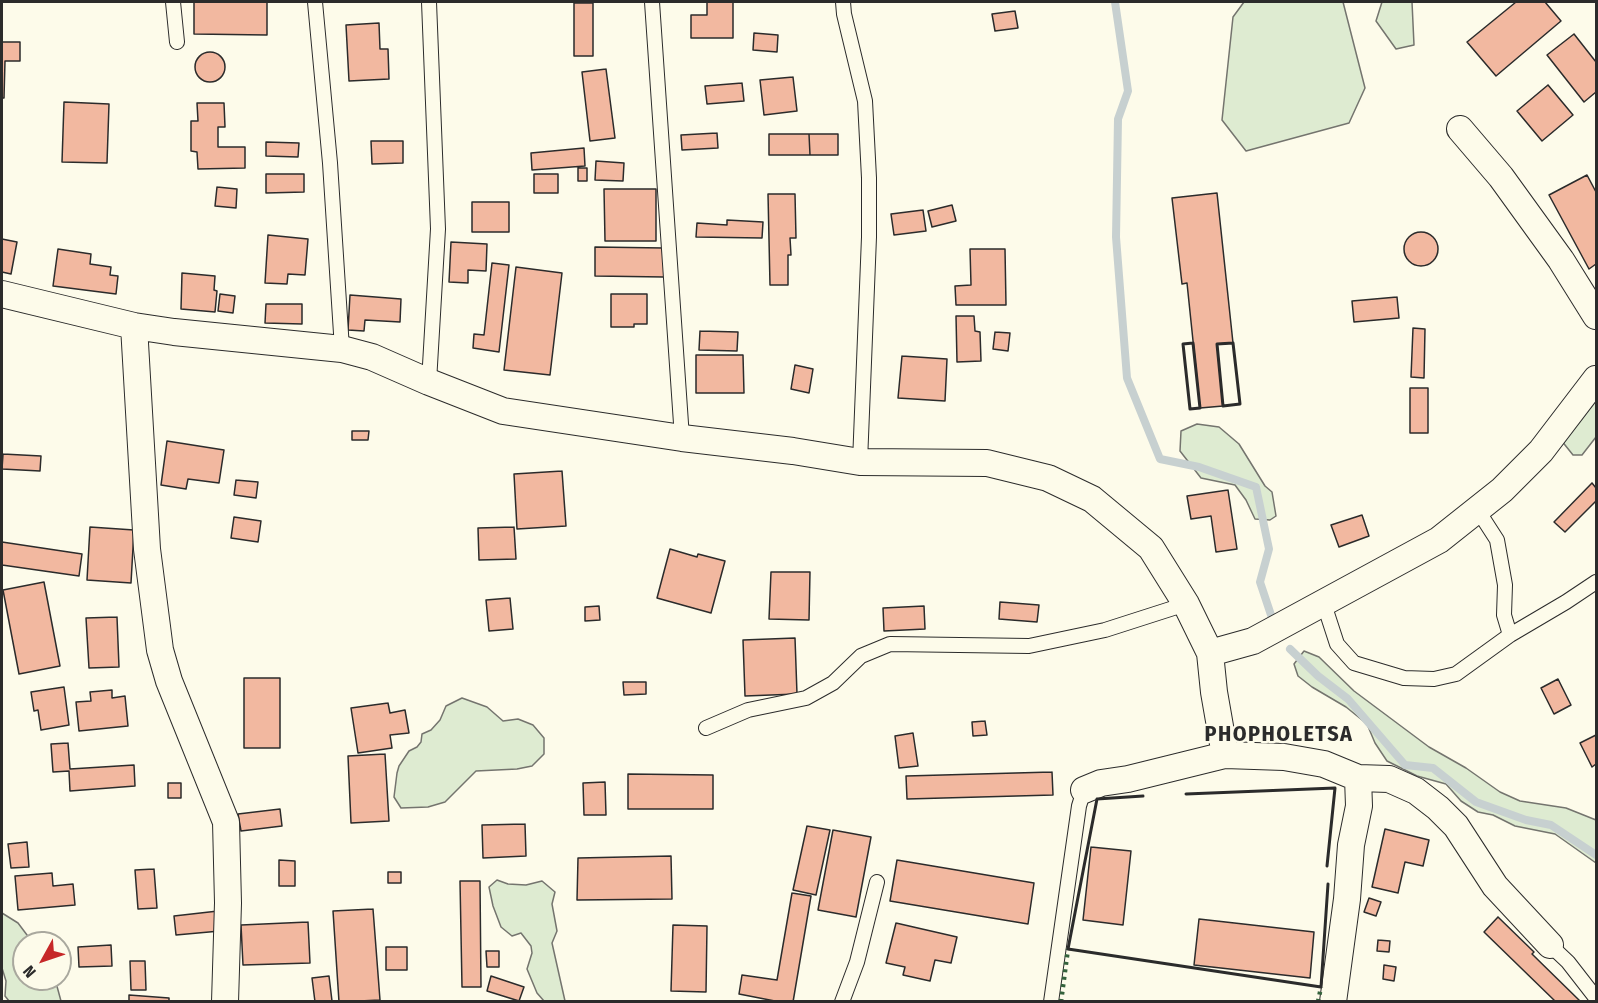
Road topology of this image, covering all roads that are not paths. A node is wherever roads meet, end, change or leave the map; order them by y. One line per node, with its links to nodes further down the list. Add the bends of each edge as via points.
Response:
1 (173, 2): 6 (lane)
2 (315, 2): 11 (lane)
3 (429, 2): 13 (lane, via 438,229)
4 (652, 2): 14 (lane)
5 (843, 2): 15 (lane, via 865,101 868,178)
6 (177, 42)
7 (1460, 129): 9 (street, via 1501,177)
8 (2, 294): 10 (street)
9 (1596, 316)
10 (134, 326): 11 (street); 29 (street, via 147,549 160,650 226,822)
11 (342, 349): 13 (street, via 372,357)
12 (1596, 379): 16 (street, via 1541,451)
13 (429, 382): 14 (street, via 503,411)
14 (682, 438): 15 (street)
15 (860, 462): 18 (street, via 987,463 1048,478 1092,499 1151,548)
16 (1477, 509): 19 (street, via 1439,540); 20 (lane, via 1497,540 1505,585 1504,615)
17 (1596, 582): 20 (lane)
18 (1186, 604): 21 (street); 22 (lane, via 1105,630 1029,646 890,644 861,656 833,683 806,698 748,710)
19 (1324, 604): 20 (lane, via 1337,644 1354,663 1404,678 1434,679 1456,674); 21 (street, via 1253,641)
20 (1510, 635)
21 (1210, 653): 23 (street)
22 (706, 728)
23 (1225, 755): 24 (street, via 1284,757 1324,764); 25 (street)
24 (1358, 778): 27 (street, via 1389,779 1416,791 1438,808 1456,826 1495,886); 32 (street, via 1359,806)
25 (1084, 790): 31 (lane)
26 (877, 882): 30 (lane, via 857,962)
27 (1550, 945): 28 (lane)
28 (1596, 998)
29 (225, 1002)
30 (842, 1002)
31 (1051, 1002)
32 (1333, 1002)

